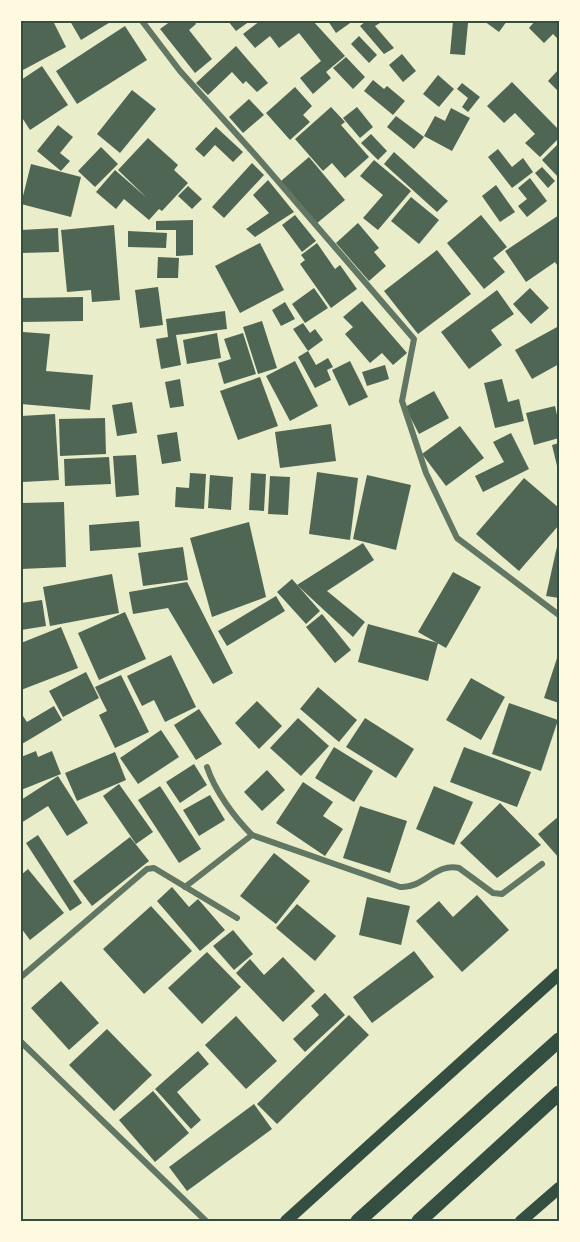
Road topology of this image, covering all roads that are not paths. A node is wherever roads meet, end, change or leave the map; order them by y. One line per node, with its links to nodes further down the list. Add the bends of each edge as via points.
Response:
1 (142, 21): 2 (street, via 180,71 414,339 402,401 426,473 456,538)
2 (559, 615)
3 (207, 767): 4 (street, via 211,779)
4 (252, 835): 5 (street, via 408,888 445,866 453,866 493,893 502,894); 6 (street)
5 (542, 864)
6 (185, 887): 7 (street); 9 (street, via 154,868 147,869)
7 (237, 918)
8 (559, 974): 15 (main road)
9 (21, 977)
10 (559, 1040): 16 (main road)
11 (21, 1042): 14 (street)
12 (559, 1093): 17 (main road)
13 (559, 1188): 18 (main road)
14 (206, 1221)
15 (286, 1221)
16 (358, 1221)
17 (419, 1221)
18 (521, 1221)

